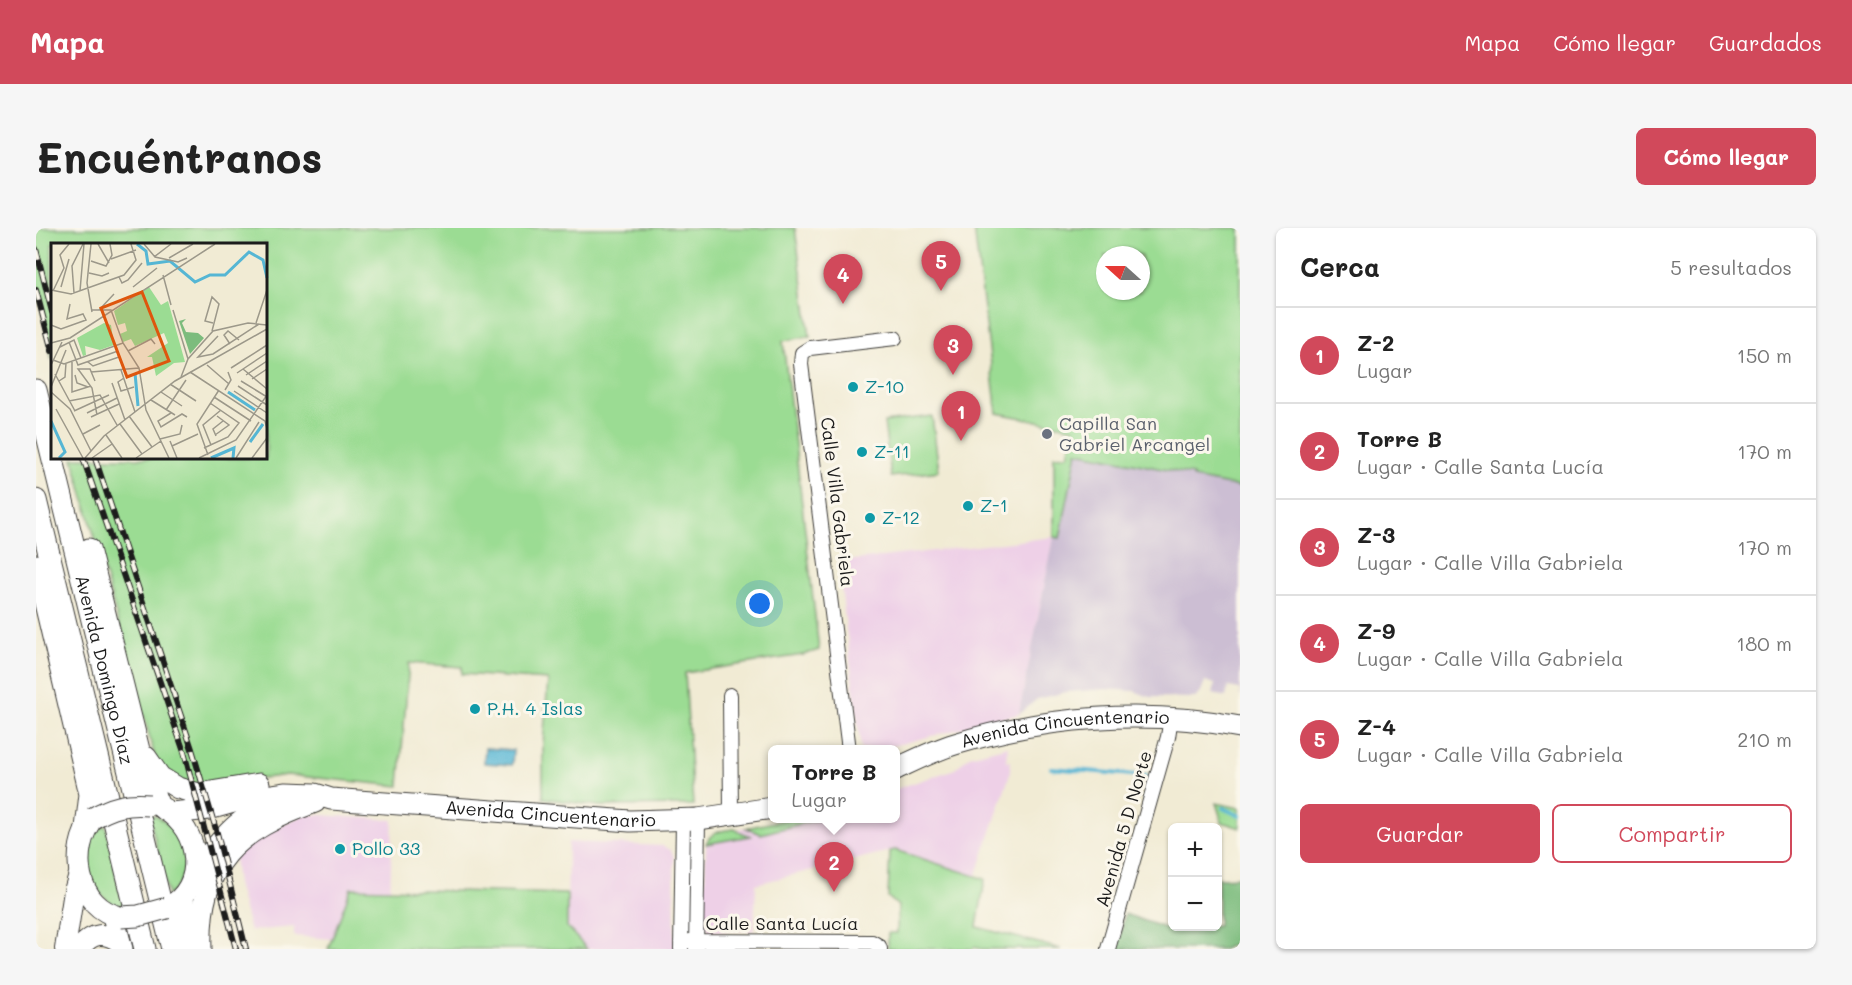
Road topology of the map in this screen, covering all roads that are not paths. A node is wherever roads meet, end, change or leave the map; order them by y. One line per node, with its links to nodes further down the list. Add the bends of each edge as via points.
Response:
1 (895, 338): 14 (street, Calle Villa Gabriela, via 810,348 802,353)
2 (36, 380): 4 (main road)
3 (36, 390): 5 (main road, Avenida Domingo Díaz)
4 (51, 418)
5 (51, 452)
6 (53, 459): 32 (main road, Avenida Domingo Díaz)
7 (64, 459): 13 (main road)
8 (36, 500): 31 (main road, Avenida Domingo Díaz)
9 (36, 565): 21 (main road, via 90,794)
10 (730, 695): 19 (street)
11 (1171, 717): 12 (main road, Avenida Cincuentenario); 15 (main road, Avenida Cincuentenario, via 1088,718 1020,727 953,744); 36 (street, Avenida 5 D Norte)
12 (1240, 727)
13 (138, 738): 16 (main road, via 160,777 178,788 199,794 266,784); 17 (main road, via 144,770)
14 (848, 745)
15 (900, 767)
16 (320, 798): 17 (main road, Avenida Cincuentenario, via 269,794 209,809); 20 (main road, Avenida Cincuentenario, via 630,821); 22 (main road, Avenida Cincuentenario, via 277,804 253,813 222,839); 34 (main road, via 257,828 226,855 207,889 201,914)
17 (160, 808): 21 (main road, bridge, via 120,806); 22 (main road, via 183,825 192,839)
18 (768, 809): 19 (main road, Avenida Cincuentenario)
19 (731, 814): 20 (main road, Avenida Cincuentenario)
20 (690, 819): 27 (street); 28 (street)
21 (90, 823): 23 (main road, via 79,846)
22 (195, 872): 24 (main road, via 192,883)
23 (79, 874): 25 (main road, via 91,898); 30 (main road, via 74,891)
24 (175, 902): 25 (main road, bridge, via 138,916); 33 (main road)
25 (113, 915): 26 (main road); 30 (main road, via 87,930)
26 (121, 945): 30 (main road, via 100,934)
27 (681, 945): 28 (street, Calle Santa Lucía)
28 (696, 945): 29 (street, Calle Santa Lucía)
29 (794, 945): 35 (street, Calle Santa Lucía, via 872,942)
30 (71, 948)
31 (145, 949)
32 (172, 949)
33 (192, 949)
34 (201, 949)
35 (880, 949)
36 (1108, 949)

